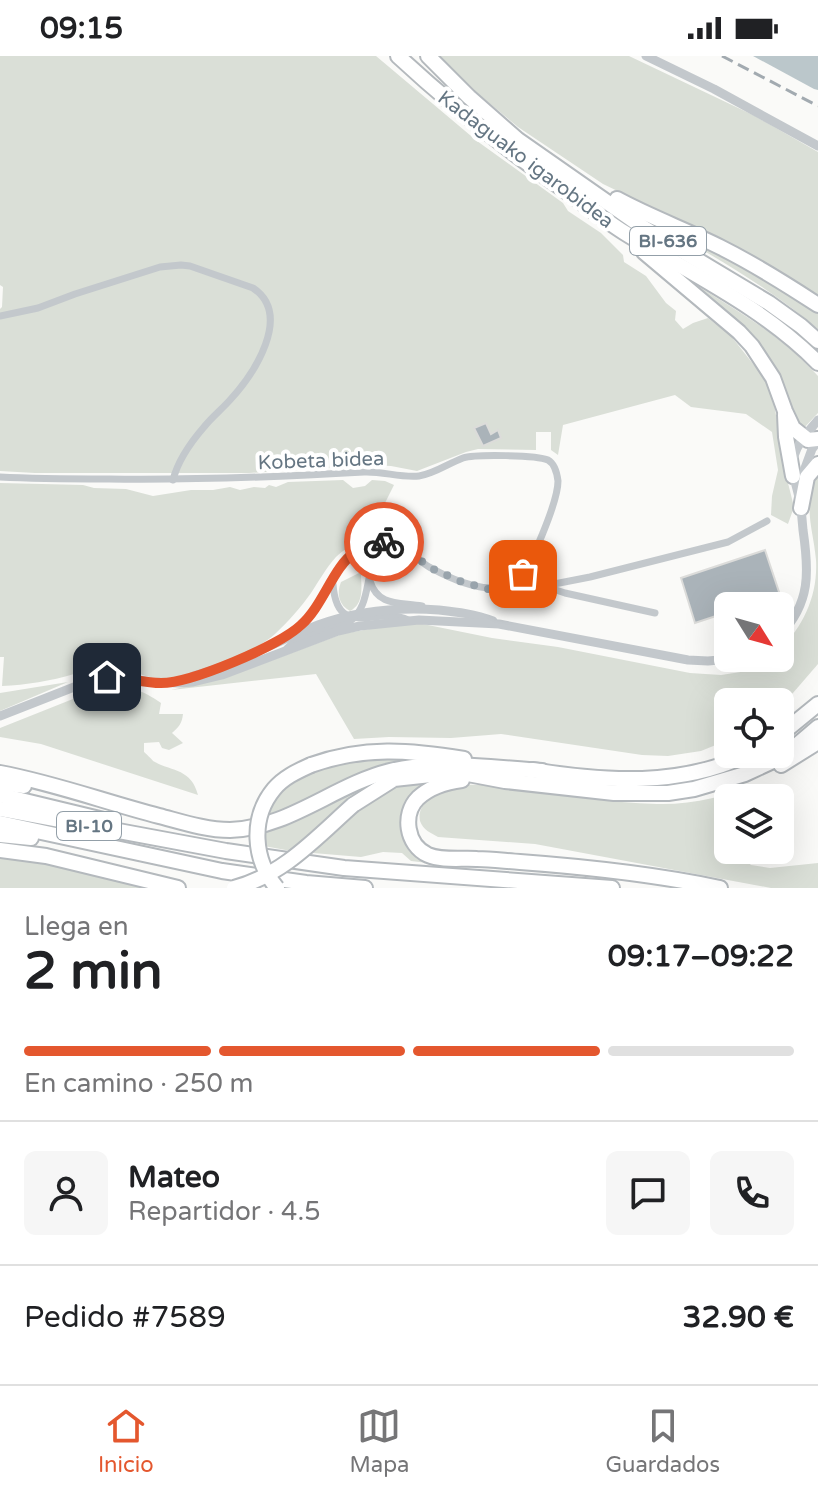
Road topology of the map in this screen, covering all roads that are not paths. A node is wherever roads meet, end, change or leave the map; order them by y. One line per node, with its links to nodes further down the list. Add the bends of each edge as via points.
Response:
1 (398, 56): 6 (highway, Kadaguako igarobidea / BI-636, via 490,135)
2 (428, 56): 5 (highway, Kadaguako igarobidea / BI-636, via 507,131)
3 (646, 56): 4 (street)
4 (818, 146)
5 (565, 173): 7 (highway, via 718,246); 9 (highway, Kadaguako igarobidea / BI-636, via 769,303)
6 (624, 232): 10 (highway, Kadaguako igarobidea / BI-636, via 740,301); 11 (highway, via 752,346 773,378)
7 (818, 305)
8 (0, 316): 17 (street, via 148,270 181,265 263,295 271,321 259,357 192,443)
9 (818, 341)
10 (818, 363)
11 (785, 411): 13 (highway, via 793,428); 15 (highway)
12 (818, 420): 13 (street)
13 (813, 439): 15 (street, via 793,458); 18 (street)
14 (818, 464): 18 (highway, via 807,477)
15 (793, 476): 18 (street)
16 (0, 477): 17 (street, Kobeta bidea)
17 (173, 480): 22 (street, Kobeta bidea, via 376,471 418,476 469,456 544,459 556,471 555,497 531,561)
18 (800, 501): 28 (street, via 806,587)
19 (767, 521): 24 (street, via 728,542)
20 (422, 562): 21 (street, via 396,551 383,553 370,567); 22 (street, via 486,589); 23 (street, via 396,545 370,545 354,552)
21 (369, 579): 25 (street, via 382,599); 27 (street, via 366,600)
22 (516, 581): 24 (street)
23 (333, 582): 27 (street, via 335,602); 31 (street, via 309,617)
24 (544, 586): 26 (street)
25 (440, 611): 27 (street, via 405,608); 30 (street)
26 (655, 613)
27 (354, 616): 29 (street, via 398,615); 31 (street); 32 (street, via 296,640)
28 (794, 616)
29 (409, 620): 30 (street); 32 (street, via 338,631)
30 (499, 624): 33 (street)
31 (284, 639): 34 (street, via 205,673)
32 (285, 651): 34 (street, via 222,675)
33 (714, 660)
34 (165, 683): 36 (street, via 97,678)
35 (816, 703): 37 (highway)
36 (0, 716)
37 (794, 723)
38 (818, 727): 45 (highway, via 773,761)
39 (818, 742): 45 (highway, via 749,780)
40 (714, 768): 41 (highway, via 655,780)
41 (542, 771): 47 (highway, via 432,765 389,771 278,820 228,830); 57 (highway, bridge, via 426,752 366,752 311,765 274,789 260,815 260,860)
42 (0, 773): 47 (highway)
43 (505, 781): 45 (highway, via 635,794); 56 (highway, bridge, via 468,774 394,779 353,805 281,868); 60 (highway, via 451,781 430,788 409,810 409,834 428,855 443,858 590,867)
44 (0, 783): 47 (highway)
45 (717, 783)
46 (0, 795): 51 (highway)
47 (100, 799)
48 (0, 809): 51 (highway, BI-10)
49 (0, 823): 52 (highway, BI-10)
50 (0, 835): 52 (highway)
51 (178, 841): 59 (highway, BI-10, via 344,868)
52 (97, 845): 58 (highway, BI-10, via 222,871)
53 (0, 850): 54 (highway)
54 (171, 887): 55 (highway)
55 (178, 888)
56 (234, 888)
57 (277, 888)
58 (365, 888)
59 (612, 888)
60 (720, 888)

